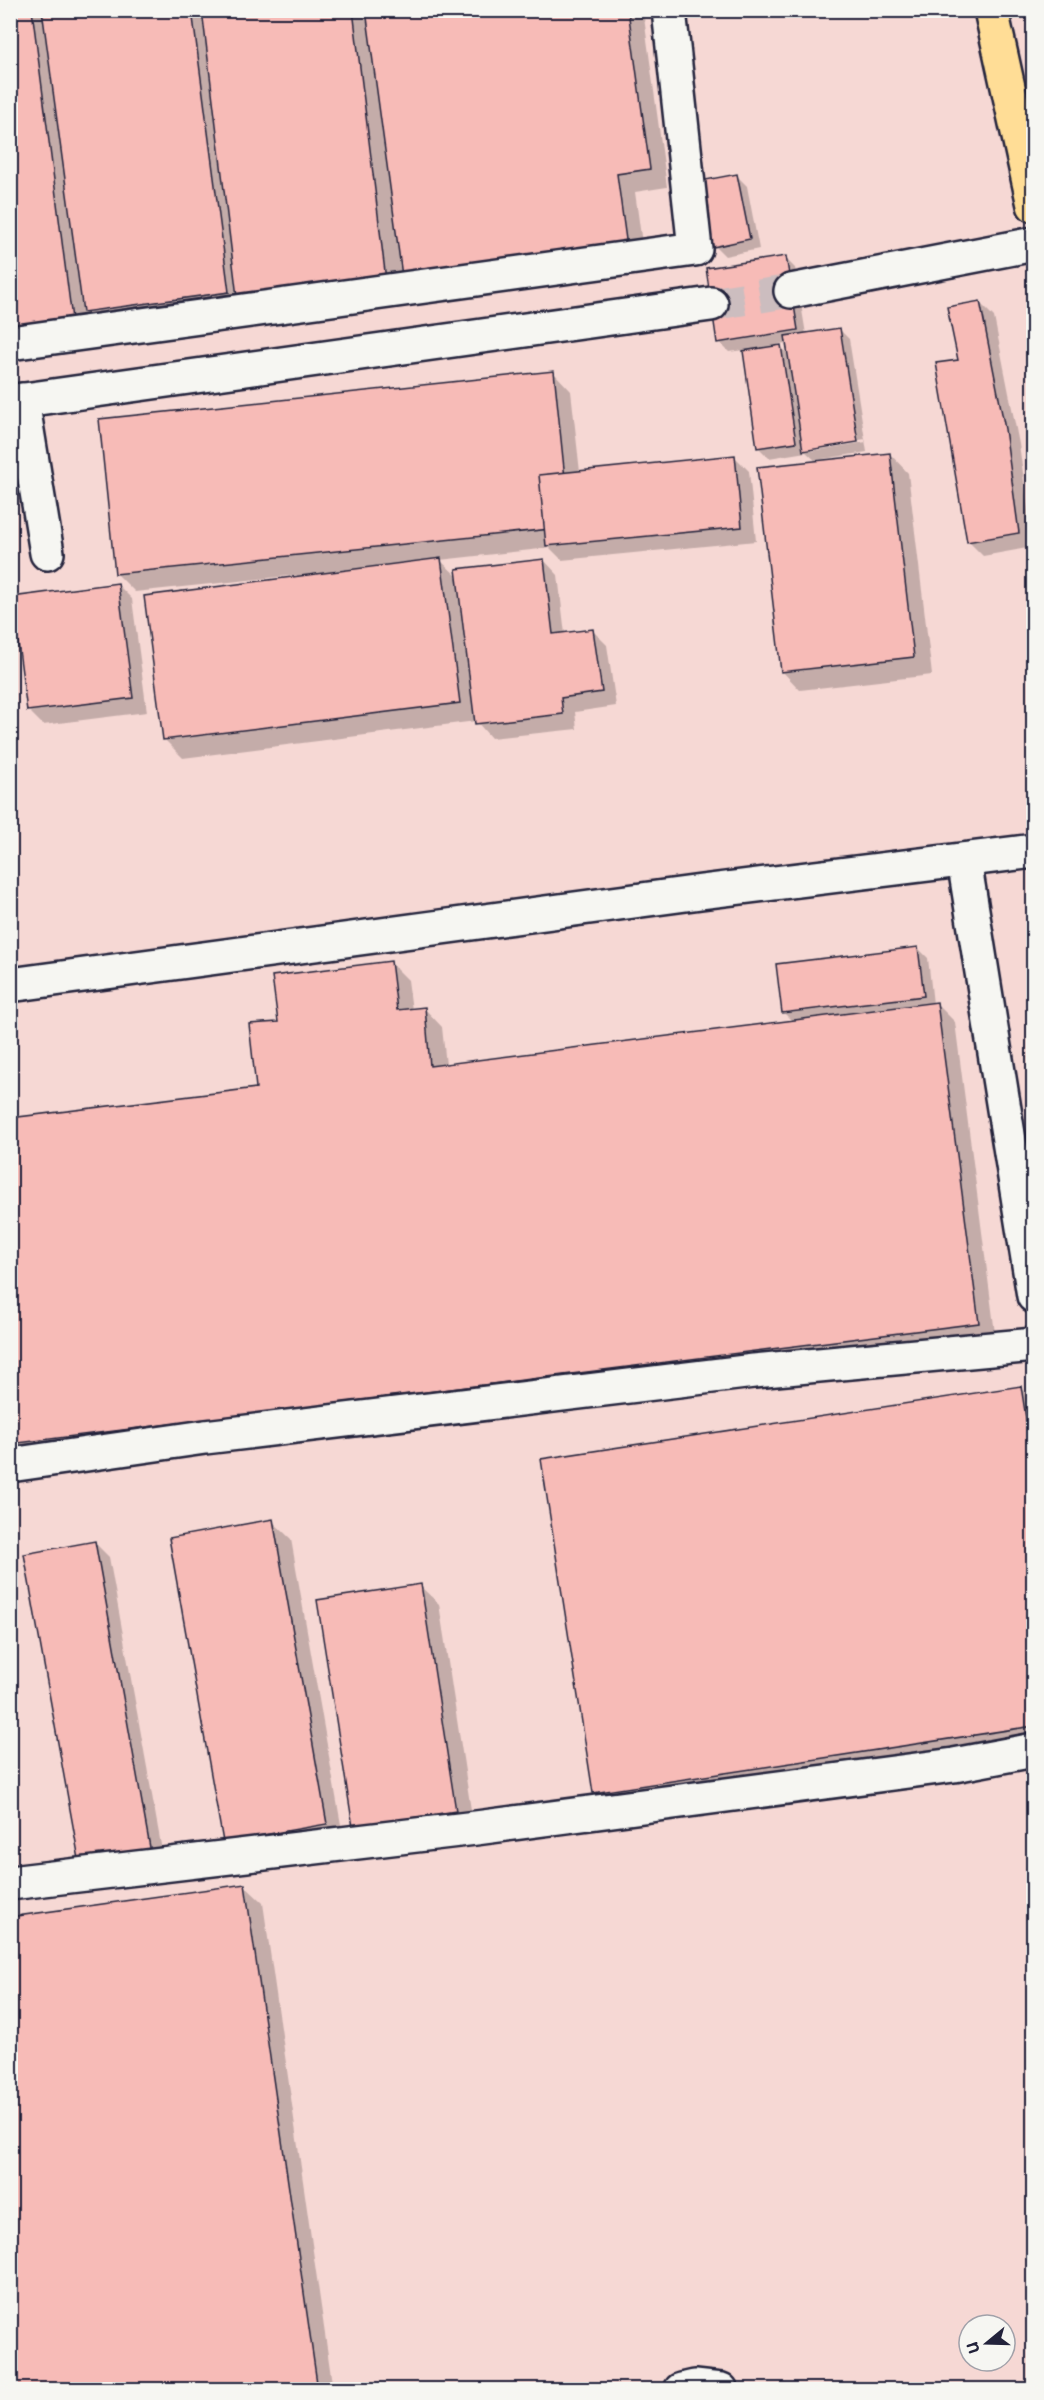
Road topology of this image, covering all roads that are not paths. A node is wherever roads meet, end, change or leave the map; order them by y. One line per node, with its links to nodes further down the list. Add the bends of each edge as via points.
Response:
1 (669, 10): 7 (lane, via 695,249)
2 (991, 10): 3 (main road)
3 (1034, 205)
4 (1034, 244): 5 (lane)
5 (791, 291)
6 (711, 304): 8 (lane)
7 (10, 343)
8 (16, 401): 9 (lane)
9 (47, 553)
10 (1034, 851): 11 (lane)
11 (964, 860): 12 (lane); 13 (lane)
12 (10, 985)
13 (1034, 1296)
14 (1034, 1345): 15 (lane, via 742,1372)
15 (10, 1465)
16 (1034, 1750): 17 (lane, via 954,1765 476,1828)
17 (10, 1883)
18 (681, 2390): 19 (lane)
19 (721, 2390)

